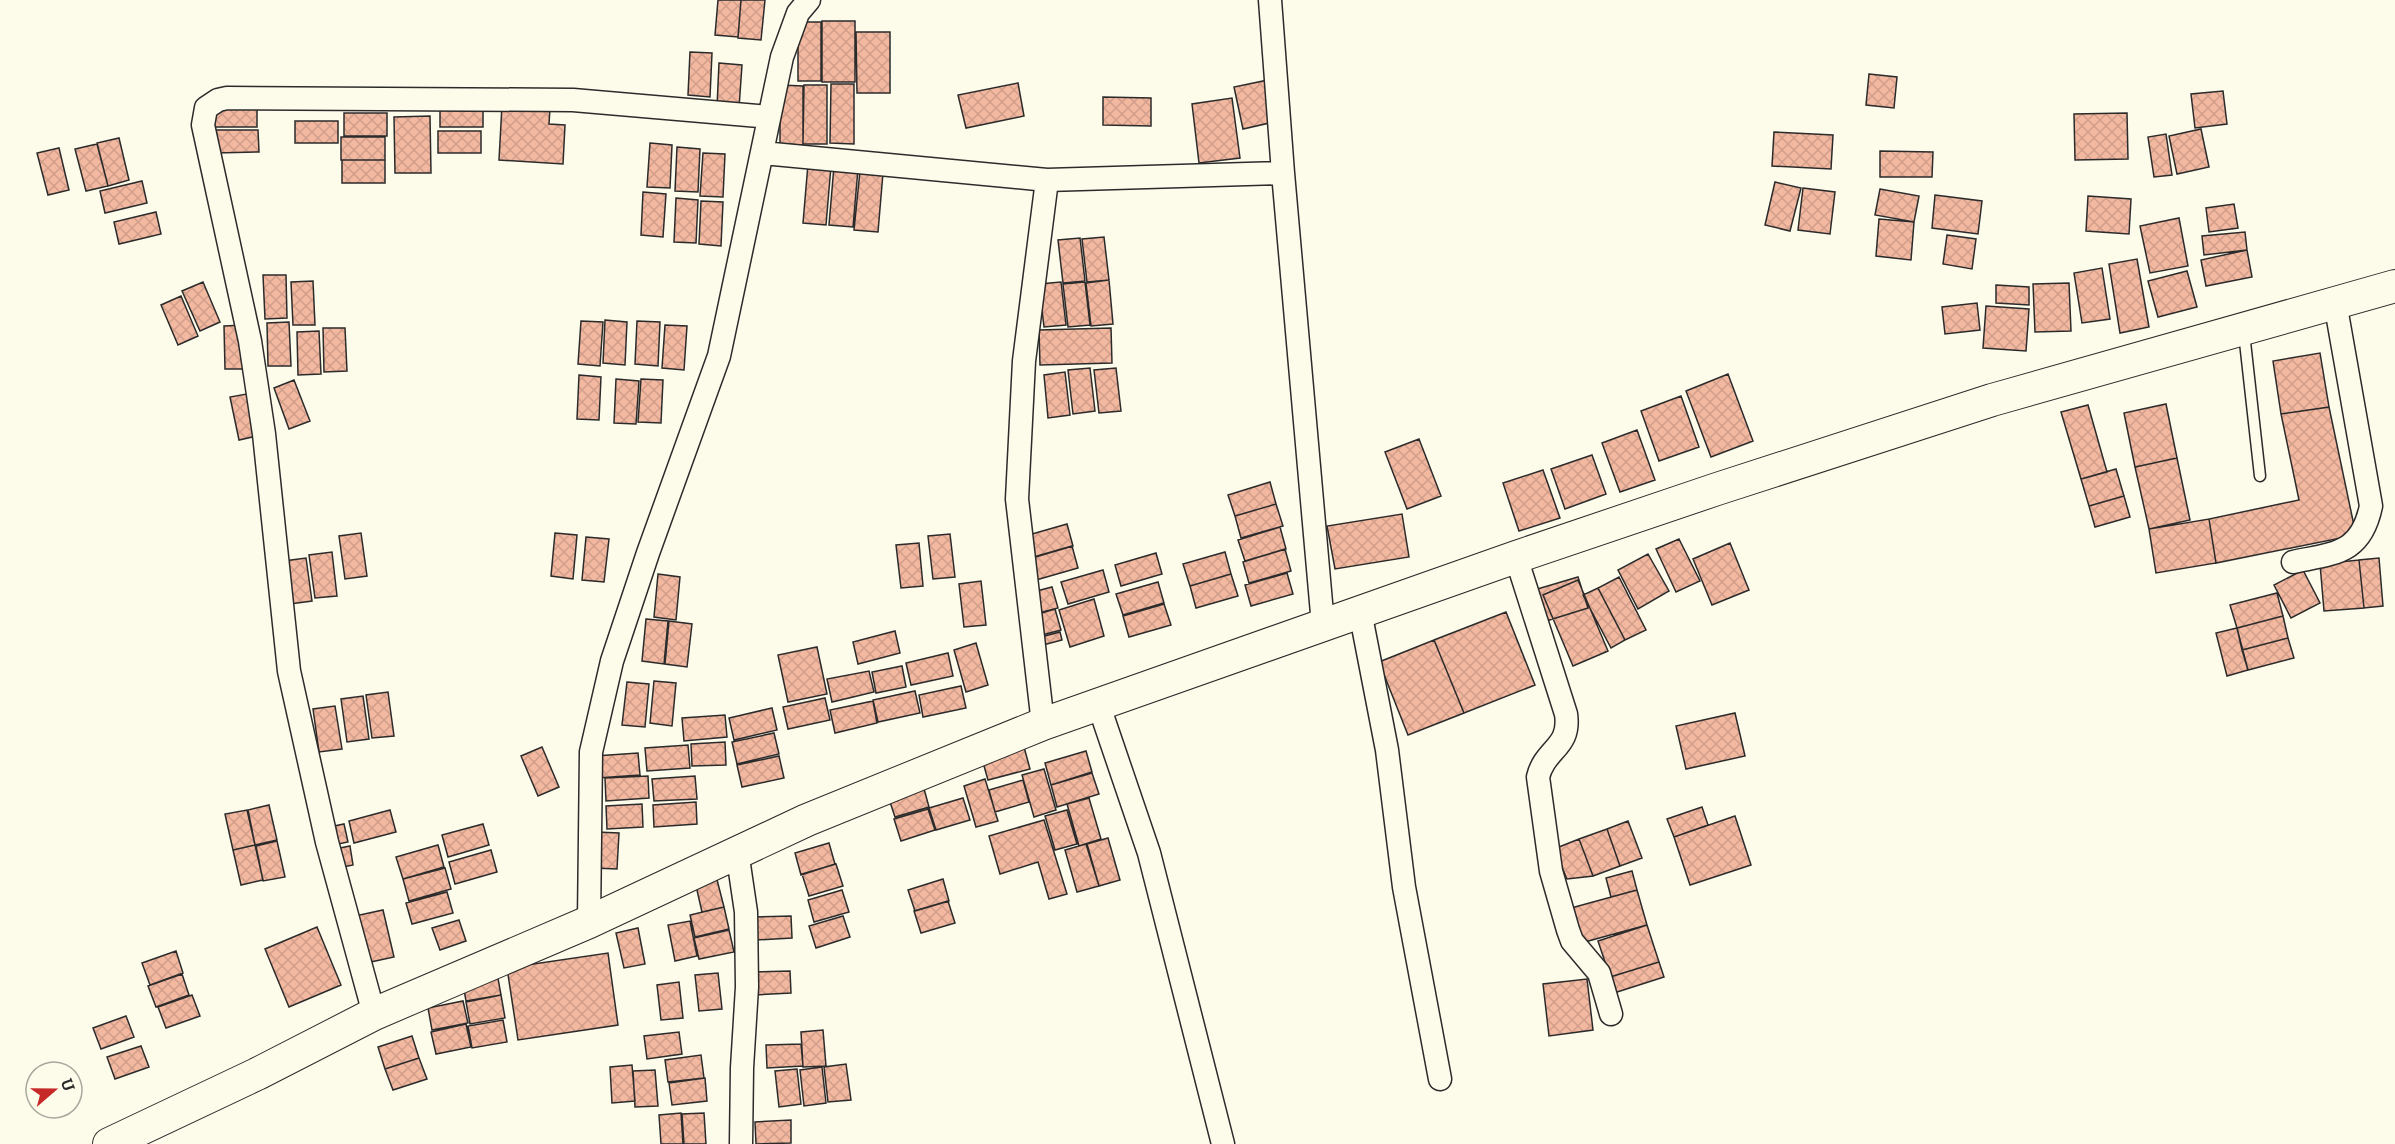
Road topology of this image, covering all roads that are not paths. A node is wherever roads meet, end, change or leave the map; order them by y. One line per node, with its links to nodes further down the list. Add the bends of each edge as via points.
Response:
1 (809, 0): 3 (street, via 798,13 782,57)
2 (1270, 0): 5 (street)
3 (769, 117): 4 (street); 19 (street, via 573,100 227,98 206,108 203,125 250,341 264,434 289,670 327,842)
4 (762, 153): 6 (street); 18 (street, via 719,356 612,661 591,752)
5 (1283, 173): 6 (street); 14 (street)
6 (1047, 180): 16 (street, via 1024,362 1017,499)
7 (2395, 286): 8 (street)
8 (2335, 302): 9 (street); 12 (street, via 2371,506 2360,537 2350,545)
9 (2244, 329): 10 (lane); 11 (street, via 1992,400)
10 (2260, 476)
11 (1516, 557): 13 (street); 20 (street, via 1568,726 1565,738 1540,767 1538,777 1551,871 1572,941 1599,973)
12 (2293, 562)
13 (1360, 611): 14 (street); 21 (street, via 1387,750 1404,887)
14 (1323, 625): 15 (street)
15 (1099, 706): 16 (street); 24 (street, via 1149,854)
16 (1042, 724): 17 (street)
17 (737, 851): 18 (street); 23 (street, via 746,912)
18 (589, 922): 19 (street)
19 (374, 1014): 22 (street)
20 (1611, 1014)
21 (1440, 1078)
22 (110, 1144)
23 (741, 1144)
24 (1223, 1144)

